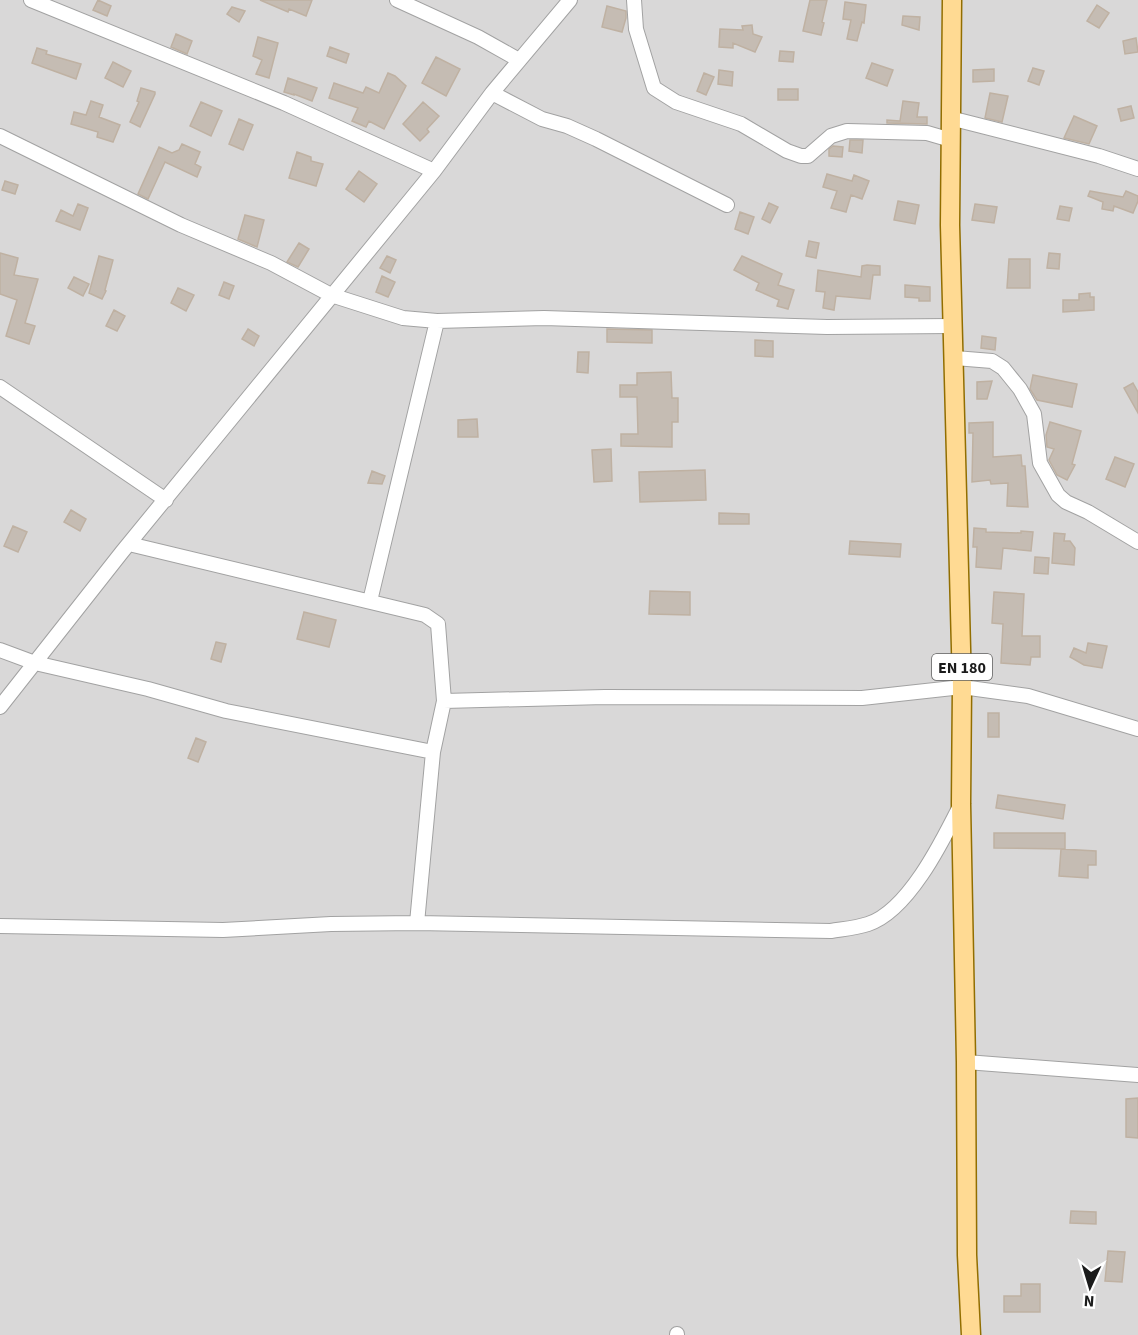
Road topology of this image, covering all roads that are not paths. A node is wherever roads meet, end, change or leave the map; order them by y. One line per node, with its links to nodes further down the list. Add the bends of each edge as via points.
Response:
1 (31, 0): 12 (street, via 284,103)
2 (396, 0): 6 (street)
3 (570, 0): 6 (street)
4 (634, 0): 10 (street, via 636,29 654,88 676,102 741,124 801,156 808,156 831,136 847,131 927,133)
5 (952, 0): 8 (main road, EN 180)
6 (519, 60): 7 (street)
7 (492, 93): 12 (street); 13 (street, via 542,120 596,139)
8 (950, 118): 10 (main road, EN 180); 11 (street)
9 (0, 136): 14 (street)
10 (951, 140): 16 (main road, EN 180)
11 (1138, 169)
12 (434, 171): 14 (street)
13 (727, 205)
14 (331, 295): 15 (street, via 403,318); 19 (street)
15 (437, 321): 16 (street, via 544,318 827,327); 22 (street)
16 (952, 326): 17 (main road, EN 180)
17 (955, 358): 20 (street, via 992,362 1003,368 1034,414 1040,463 1058,495); 25 (main road, EN 180)
18 (0, 387): 19 (street)
19 (166, 500): 21 (street)
20 (1138, 542)
21 (129, 544): 22 (street); 24 (street)
22 (370, 601): 26 (street, via 425,615 438,624)
23 (0, 650): 24 (street)
24 (35, 663): 27 (street); 29 (street, via 226,711)
25 (962, 687): 26 (street, via 862,698); 28 (street, via 1028,696); 30 (main road, EN 180)
26 (444, 701): 29 (street)
27 (0, 707)
28 (1138, 729)
29 (433, 752): 31 (street)
30 (961, 804): 31 (street, via 924,871 888,913 869,924 831,931); 33 (main road, EN 180)
31 (417, 923): 32 (street, via 223,930)
32 (0, 926)
33 (966, 1062): 34 (street); 35 (main road, EN 180)
34 (1138, 1075)
35 (971, 1335)

